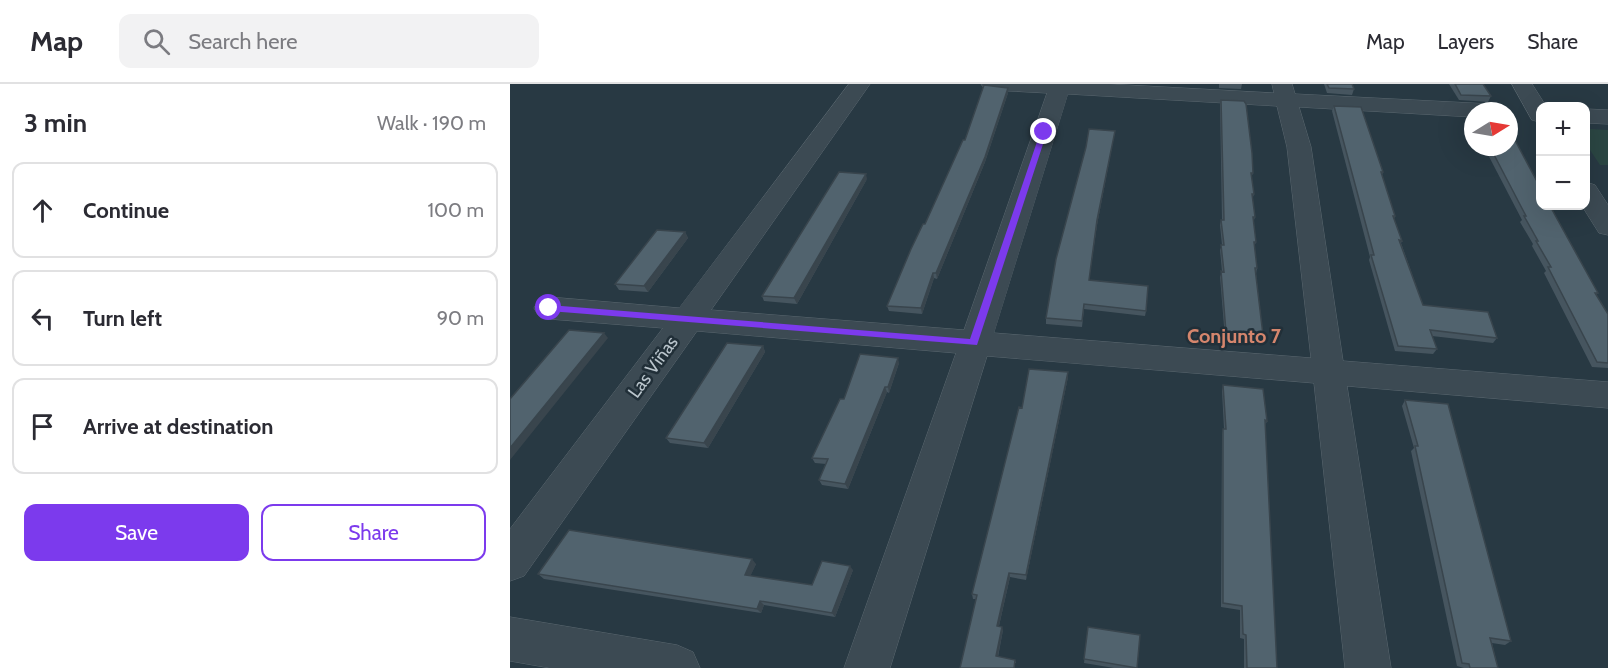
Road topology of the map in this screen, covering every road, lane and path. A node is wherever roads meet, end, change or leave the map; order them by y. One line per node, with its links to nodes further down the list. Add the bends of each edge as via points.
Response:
1 (860, 84): 13 (street, Las Viñas)
2 (991, 84): 4 (street)
3 (1522, 84): 7 (street)
4 (1060, 86): 5 (street); 14 (street)
5 (1284, 92): 6 (street); 15 (street, via 1299,147)
6 (1464, 109)
7 (1535, 114)
8 (1590, 116): 9 (street)
9 (1608, 117)
10 (1590, 197): 11 (street)
11 (1608, 227)
12 (549, 308): 13 (street)
13 (687, 320): 14 (street); 17 (street, Las Viñas)
14 (974, 343): 15 (street); 20 (street)
15 (1329, 372): 16 (street); 21 (street)
16 (1608, 395)
17 (510, 562)
18 (510, 639): 19 (street)
19 (677, 668)
20 (867, 668)
21 (1368, 668)

